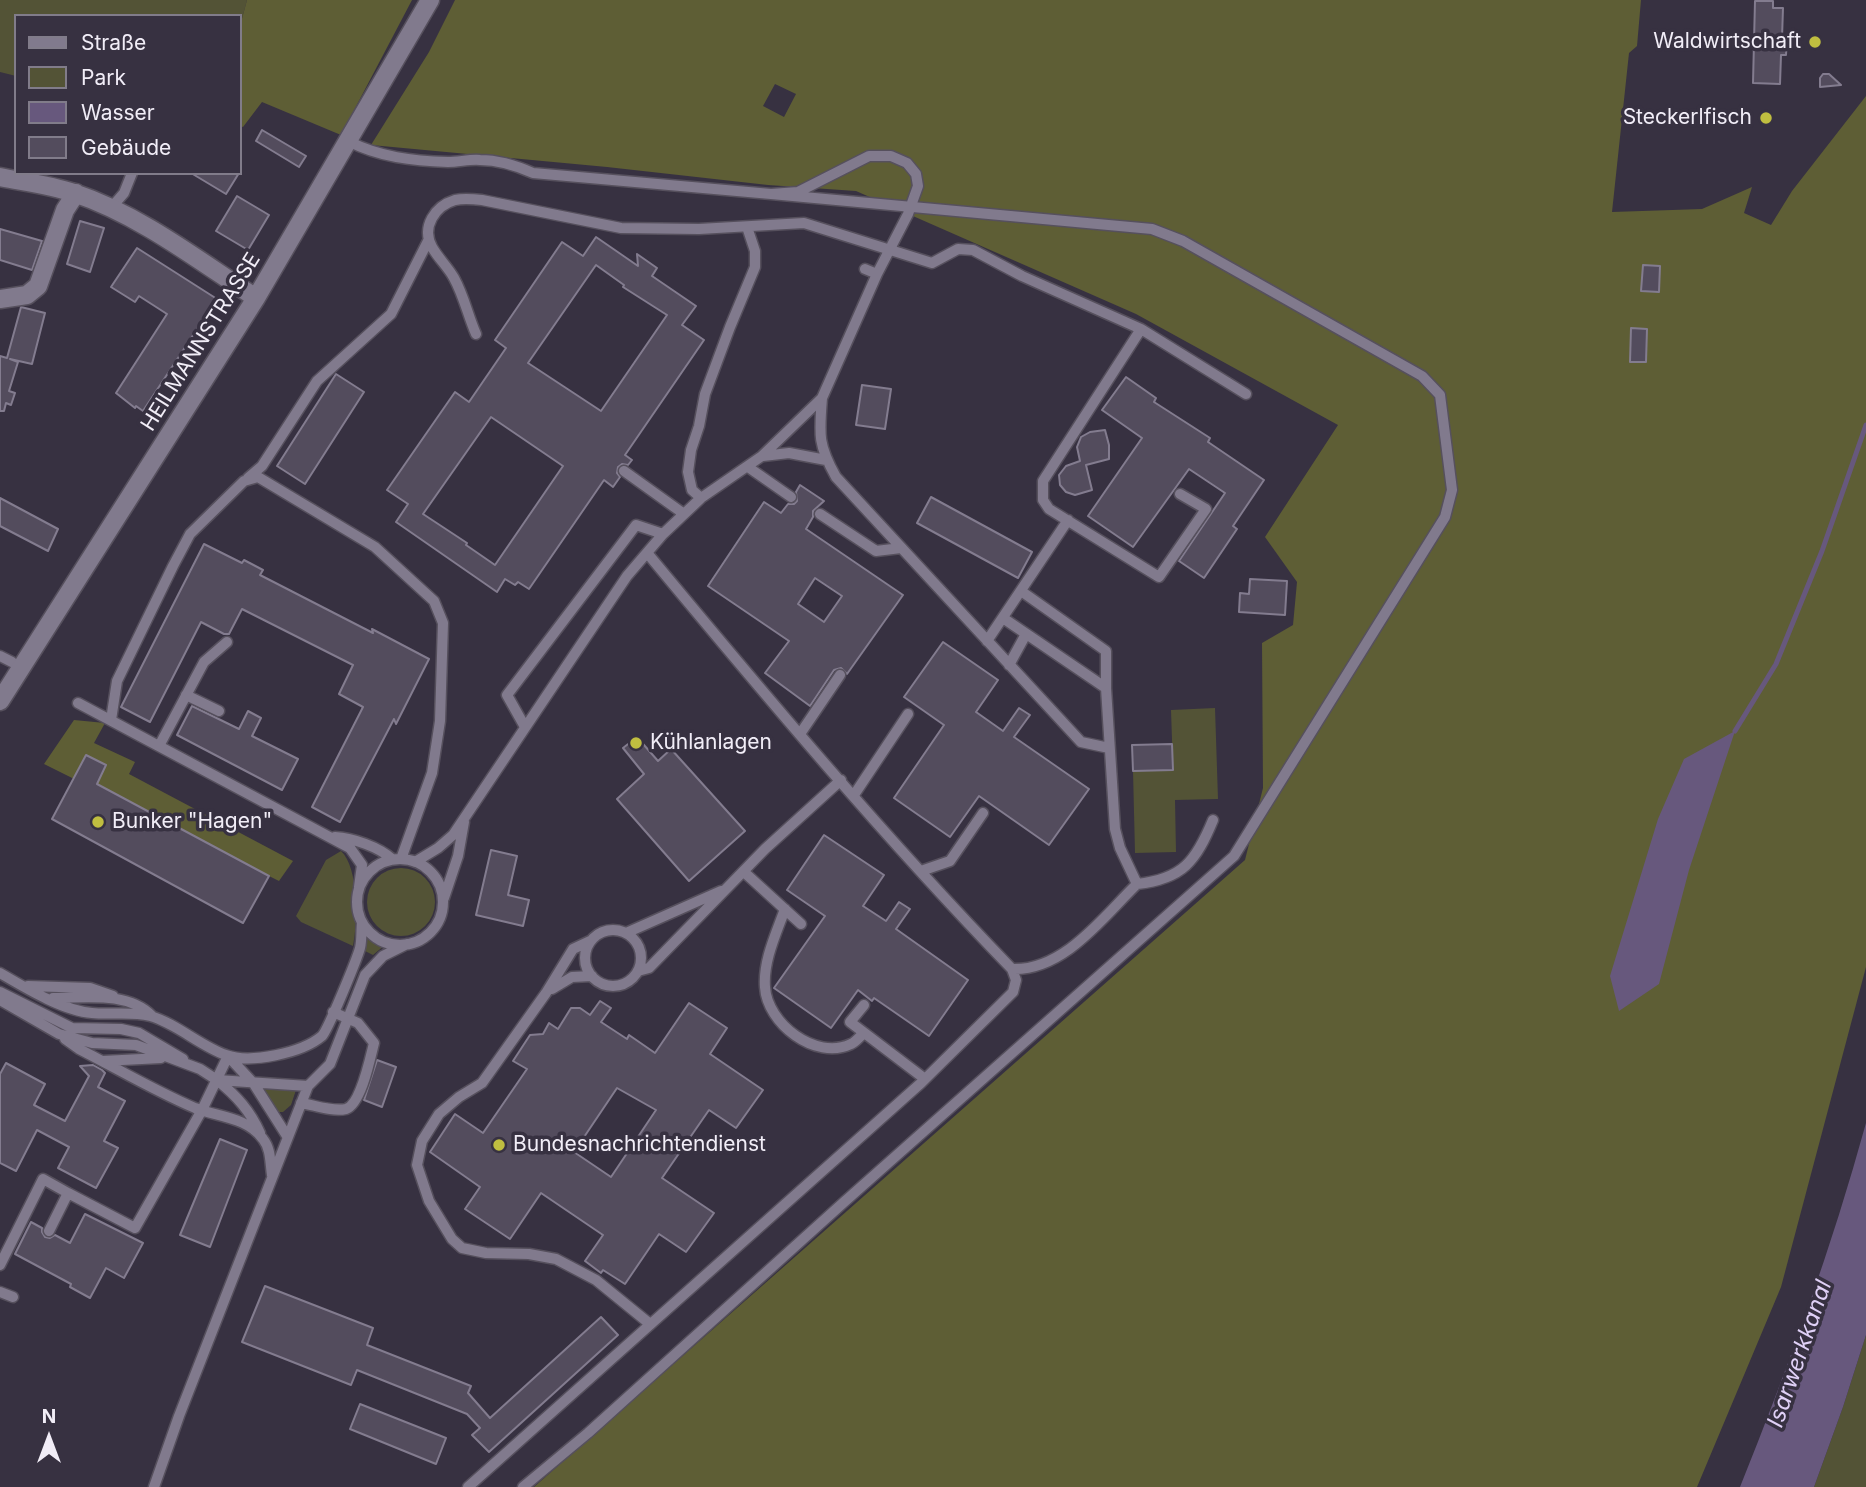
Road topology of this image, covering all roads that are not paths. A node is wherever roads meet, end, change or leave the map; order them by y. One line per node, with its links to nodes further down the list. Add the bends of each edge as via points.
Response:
1 (430, 0): 2 (street, HEILMANNSTRASSE)
2 (348, 141): 6 (lane, via 370,152 420,160 480,160 509,163 533,173); 14 (street, HEILMANNSTRASSE)
3 (131, 175): 8 (lane, via 124,194)
4 (0, 177): 5 (street)
5 (76, 194): 8 (street); 15 (street, via 65,210 38,286 27,295)
6 (771, 194): 7 (lane); 7 (lane, via 798,192 869,156 891,156 907,163 916,174 918,186)
7 (911, 207): 11 (lane); 113 (lane, via 1152,229 1183,240 1422,376 1440,395 1452,490 1445,517 1234,856)
8 (111, 208): 14 (street)
9 (747, 227): 10 (lane, via 621,228 467,198 442,206 429,226); 11 (lane, via 804,223); 27 (lane, via 755,267 705,394 691,450 688,472 692,490)
10 (429, 239): 17 (lane, via 454,276); 24 (lane, via 391,314 317,381 262,466)
11 (890, 249): 13 (lane); 16 (lane, via 932,262 958,249 973,250)
12 (864, 269): 13 (lane)
13 (877, 274): 19 (lane)
14 (256, 298): 45 (street, HEILMANNSTRASSE)
15 (0, 299)
16 (1141, 329): 18 (lane); 30 (lane, via 1044,481 1049,509)
17 (477, 334)
18 (1246, 394)
19 (822, 398): 20 (lane); 21 (lane, via 819,427)
20 (762, 456): 21 (lane, via 789,453); 22 (lane)
21 (826, 460): 32 (lane)
22 (748, 467): 26 (lane); 27 (lane)
23 (624, 471): 28 (lane)
24 (244, 481): 49 (lane, via 190,534 117,681); 60 (lane, via 258,477 375,547 434,601 443,623 440,721 432,773)
25 (1180, 494): 30 (lane, via 1206,509 1159,577)
26 (791, 497)
27 (701, 498): 28 (lane)
28 (684, 514): 31 (lane)
29 (820, 514): 32 (lane, via 876,551)
30 (1068, 520): 34 (lane)
31 (663, 534): 33 (lane); 50 (lane, via 636,525 508,695)
32 (901, 548): 37 (lane)
33 (648, 554): 50 (lane, via 627,576); 51 (lane)
34 (1021, 591): 35 (lane); 43 (lane, via 1106,652)
35 (1003, 618): 36 (lane); 37 (lane)
36 (1026, 634): 41 (lane); 43 (lane)
37 (987, 641): 41 (lane)
38 (227, 642): 44 (lane, via 204,662)
39 (0, 656): 40 (lane)
40 (12, 662)
41 (1009, 665): 53 (lane, via 1081,742)
42 (840, 675): 51 (lane)
43 (1106, 688): 53 (lane)
44 (186, 695): 47 (lane); 52 (lane)
45 (0, 701)
46 (78, 703): 49 (lane)
47 (219, 711)
48 (908, 714): 55 (lane)
49 (111, 720): 52 (lane)
50 (525, 727): 57 (lane)
51 (800, 734): 54 (lane)
52 (159, 746): 59 (lane)
53 (1109, 748): 64 (lane, via 1115,829)
54 (841, 780): 55 (lane); 63 (lane)
55 (854, 795): 62 (lane)
56 (983, 813): 62 (lane, via 950,861)
57 (465, 816): 61 (lane, via 453,835); 67 (lane)
58 (1213, 820): 64 (lane, via 1179,873)
59 (331, 836): 60 (lane); 65 (lane, via 350,848 362,866)
60 (396, 859): 61 (lane); 65 (lane, via 372,869)
61 (415, 862): 67 (lane, via 435,878)
62 (921, 871): 74 (lane)
63 (744, 872): 66 (lane); 68 (lane)
64 (1137, 884): 74 (lane, via 1076,944 1054,959 1028,970)
65 (359, 887): 69 (lane)
66 (727, 888): 71 (lane); 75 (lane, via 649,968)
67 (443, 902): 73 (lane, via 435,927)
68 (785, 909): 70 (lane); 88 (lane, via 764,972 770,1007 783,1026 821,1047 851,1044)
69 (362, 922): 73 (lane, via 381,940); 85 (lane, via 360,947)
70 (801, 924)
71 (626, 933): 72 (lane, via 611,930); 75 (lane, via 640,949)
72 (590, 941): 77 (lane, via 585,955); 80 (lane, via 573,948)
73 (407, 944): 87 (lane, via 383,956 365,975)
74 (1012, 969): 94 (lane, via 1016,980 1013,992)
75 (638, 971): 77 (lane, via 627,982 612,986)
76 (0, 972): 78 (lane)
77 (592, 976): 80 (lane, via 572,977)
78 (22, 986): 81 (lane); 82 (lane, via 90,988)
79 (0, 992): 93 (lane, via 72,1028 139,1033)
80 (546, 993): 110 (lane, via 482,1083 439,1114 422,1141 416,1164 429,1200 461,1248 556,1259 596,1280)
81 (47, 998): 82 (lane); 86 (lane, via 90,1013)
82 (120, 999): 86 (lane, via 144,1008)
83 (0, 1000): 89 (lane)
84 (864, 1005): 88 (lane, via 850,1022)
85 (333, 1012): 87 (lane); 90 (lane, via 324,1034 301,1049 250,1058)
86 (152, 1017): 90 (lane)
87 (348, 1018): 97 (lane, via 330,1064); 98 (lane, via 358,1023 374,1044 356,1101 346,1109)
88 (864, 1033): 94 (lane)
89 (59, 1034): 91 (lane, via 92,1044 136,1045); 92 (lane)
90 (228, 1056): 95 (lane); 96 (lane)
91 (166, 1058): 92 (lane); 93 (lane)
92 (102, 1061): 99 (lane)
93 (200, 1069): 95 (lane)
94 (925, 1079): 110 (lane)
95 (217, 1080): 96 (lane); 99 (lane); 102 (lane, via 251,1113)
96 (254, 1084): 97 (lane); 101 (lane)
97 (308, 1086): 98 (lane)
98 (301, 1103): 100 (lane)
99 (202, 1110): 102 (lane); 105 (lane, via 135,1228)
100 (294, 1120): 101 (lane); 103 (lane)
101 (278, 1124): 102 (lane); 103 (lane)
102 (251, 1125): 104 (lane, via 269,1149)
103 (288, 1136): 104 (lane)
104 (272, 1177): 111 (lane)
105 (68, 1193): 106 (lane); 107 (lane, via 44,1179)
106 (49, 1231)
107 (0, 1265)
108 (0, 1292): 109 (lane)
109 (13, 1297)
110 (650, 1324): 112 (lane)
111 (154, 1487)
112 (468, 1487)
113 (523, 1487)

